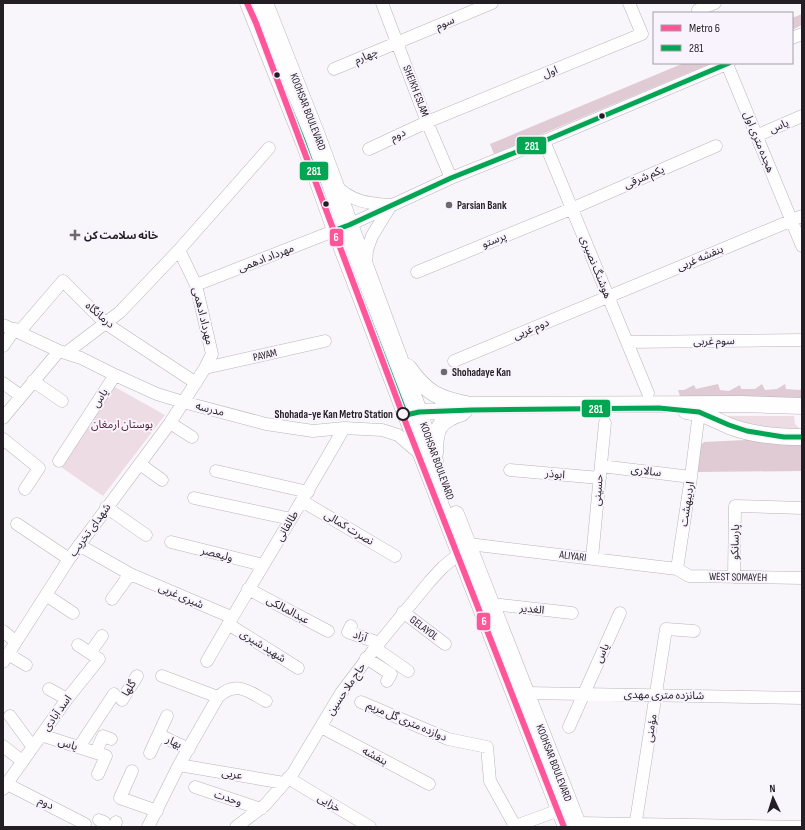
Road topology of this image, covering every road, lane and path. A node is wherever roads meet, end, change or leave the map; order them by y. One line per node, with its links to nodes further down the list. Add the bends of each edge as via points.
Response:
1 (248, 3): 24 (main road, KOOHSAR BOULEVARD, via 304,143)
2 (265, 3): 20 (main road, KOOHSAR BOULEVARD)
3 (382, 3): 8 (street, SHEIKH ESLAM)
4 (492, 3): 8 (street, سوم)
5 (629, 3): 13 (street, اول, via 642,34)
6 (715, 3): 7 (street)
7 (698, 10)
8 (397, 42): 11 (street, چهارم); 13 (street, SHEIKH ESLAM)
9 (726, 64): 15 (street, مهرداد ادهمى)
10 (728, 64): 14 (street, هجده متری اول)
11 (334, 69)
12 (802, 116): 14 (street, یاس)
13 (427, 122): 18 (street, دوم); 19 (street, SHEIKH ESLAM)
14 (756, 136): 23 (street, هجده متری اول)
15 (544, 141): 19 (street, مهرداد ادهمى); 22 (street, هوشنگ نصیری)
16 (716, 146): 22 (street, یکم شرقی)
17 (269, 148): 26 (street)
18 (369, 149)
19 (451, 178): 21 (street, مهرداد ادهمى)
20 (336, 186): 21 (street, via 356,200); 24 (main road, KOOHSAR BOULEVARD)
21 (391, 205): 24 (street, مهرداد ادهمى); 27 (street, via 372,236 367,250)
22 (571, 208): 28 (street, پرستو); 30 (street, هوشنگ نصیری)
23 (797, 218): 25 (street, هجده متری اول); 30 (street, بنفشه غربی)
24 (342, 228): 27 (main road, KOOHSAR BOULEVARD); 29 (street, مهرداد ادهمى); 53 (main road, KOOHSAR BOULEVARD)
25 (802, 246)
26 (179, 250): 29 (street, مهرداد ادهمی); 31 (street, via 120,312)
27 (366, 266): 38 (main road, KOOHSAR BOULEVARD)
28 (416, 272)
29 (196, 285): 41 (street, مهرداد ادهمی, via 212,354)
30 (608, 297): 36 (street, هوشنگ نصیری); 40 (street, دوم غربی)
31 (105, 322): 33 (street, درمانگاه, via 63,281); 39 (street); 44 (street, درمانگاه)
32 (3, 325): 33 (street, مدرسه)
33 (17, 330): 37 (street); 39 (street, مدرسه)
34 (802, 340): 36 (street, سوم غربی)
35 (325, 341): 41 (street, PAYAM)
36 (627, 342): 46 (street, هوشنگ نصیری)
37 (3, 346)
38 (397, 351): 50 (main road, via 424,387 437,396 471,405); 53 (main road, KOOHSAR BOULEVARD)
39 (63, 352): 42 (street, مدرسه, via 81,358); 43 (street)
40 (454, 361)
41 (205, 368): 44 (street, مهرداد ادهمی)
42 (115, 376): 49 (street, مدرسه); 62 (street, یاس)
43 (33, 382): 47 (street); 48 (street)
44 (196, 382): 49 (street, مهرداد ادهمی)
45 (3, 383): 47 (street)
46 (648, 393)
47 (20, 396): 54 (street)
48 (62, 401)
49 (183, 402): 55 (street, شهدای تخریب); 57 (street, مدرسه, via 290,428 313,431)
50 (802, 406)
51 (472, 410): 52 (main road, via 652,408); 53 (main road); 61 (main road, via 456,414 439,425)
52 (699, 412): 59 (main road, via 747,431); 67 (street, اردیبهشت)
53 (412, 413): 61 (main road, KOOHSAR BOULEVARD)
54 (3, 418)
55 (170, 423): 58 (street); 63 (street, شهدای تخریب)
56 (605, 423): 66 (street, حسینی)
57 (344, 428): 61 (street, مدرسه, via 382,430 398,435); 70 (street, طالقانی)
58 (192, 437)
59 (802, 437)
60 (3, 439): 69 (street, via 39,468)
61 (429, 459): 79 (main road, KOOHSAR BOULEVARD)
62 (59, 461)
63 (140, 464): 68 (street); 72 (street, شهدای تخریب)
64 (510, 470): 66 (street, ابوذر)
65 (216, 471): 70 (street, نصرت کمالی)
66 (600, 472): 67 (street, سالاری); 81 (street, حسینی)
67 (691, 477): 84 (street, اردیبهشت)
68 (162, 480)
69 (25, 489)
70 (305, 496): 74 (street, طالقانی); 80 (street, نصرت کمالی)
71 (194, 498): 74 (street)
72 (106, 507): 76 (street); 78 (street, شهدای تخریب)
73 (802, 508): 86 (street, پارسانکو, via 735,506)
74 (291, 519): 83 (street, طالقانی)
75 (17, 524): 82 (street)
76 (146, 535)
77 (171, 542): 83 (street, ولیعصر)
78 (79, 545): 82 (street, شهدای تخریب); 85 (street, شیری غربی)
79 (464, 548): 81 (street, ALIYARI); 91 (main road, KOOHSAR BOULEVARD); 92 (street, حاج ملا حسین, via 443,567); 147 (main road, KOOHSAR BOULEVARD)
80 (395, 556)
81 (592, 558): 84 (street, ALIYARI)
82 (69, 559): 89 (street, شهدای تخریب)
83 (263, 565): 88 (street, طالقانی)
84 (676, 569): 86 (street, WEST SOMAYEH, via 689,576)
85 (130, 574): 90 (street); 96 (street, شیری غربی)
86 (734, 577): 87 (street, WEST SOMAYEH)
87 (802, 578)
88 (248, 589): 96 (street, طالقانی); 100 (street, عبدالمالکی)
89 (46, 595): 93 (street); 102 (street, شهدای تخریب)
90 (112, 599)
91 (492, 604): 94 (street, الغدیر); 117 (main road, KOOHSAR BOULEVARD)
92 (403, 612): 103 (street, GELAYOL); 105 (street, حاج ملا حسین)
93 (73, 613)
94 (572, 613)
95 (620, 613): 118 (street, یاس)
96 (230, 621): 109 (street); 111 (street, شهید شیری)
97 (351, 626): 105 (street, آزاد, via 348,632)
98 (694, 630): 119 (street, مؤمنی, via 666,629)
99 (3, 631): 102 (street)
100 (328, 631)
101 (102, 636): 106 (street)
102 (16, 642): 107 (street, شهدای تخریب)
103 (445, 644)
104 (78, 645): 106 (street)
105 (377, 645): 108 (street, حاج ملا حسین); 112 (street)
106 (90, 653): 122 (street, اسد آبادی, via 99,659)
107 (6, 658): 110 (street)
108 (366, 658): 115 (street, via 391,674); 127 (street, حاج ملا حسین)
109 (207, 661)
110 (26, 665)
111 (298, 668)
112 (408, 671)
113 (137, 676): 134 (street, گلها)
114 (162, 676): 120 (street)
115 (387, 680)
116 (49, 689): 122 (street)
117 (527, 693): 118 (street, شانزده متری مهدی); 151 (main road, KOOHSAR BOULEVARD)
118 (583, 693): 119 (street, شانزده متری مهدی); 128 (street, یاس)
119 (656, 695): 121 (street, شانزده متری مهدی); 150 (street, مؤمنی)
120 (218, 697): 123 (street, via 233,687 241,688); 135 (street)
121 (802, 698)
122 (67, 699): 129 (street, اسد آبادی)
123 (266, 701)
124 (361, 702): 155 (street, دوازده متری گل مریم, via 448,739 487,747 490,781)
125 (10, 716): 133 (street)
126 (167, 716): 130 (street)
127 (321, 727): 142 (street, حاج ملا حسین); 143 (street, بنفشه)
128 (569, 728)
129 (41, 735): 133 (street, اسد آبادی); 134 (street, یاس)
130 (159, 735): 135 (street, بهار); 137 (street)
131 (111, 739): 136 (street, via 103,736)
132 (3, 746): 138 (street)
133 (32, 746): 138 (street, اسد آبادی)
134 (79, 747): 136 (street, یاس)
135 (189, 749): 139 (street)
136 (96, 752): 141 (street, via 106,756)
137 (150, 753)
138 (22, 761): 144 (street, اسد آبادی)
139 (179, 765): 142 (street, عربی); 148 (street)
140 (132, 771): 148 (street, via 120,798)
141 (98, 774)
142 (286, 780): 146 (street, حاج ملا حسین); 154 (street, خزایی)
143 (430, 784)
144 (4, 787): 149 (street, دوم)
145 (195, 787): 146 (street, وحدت)
146 (261, 809): 153 (street, حاج ملا حسین)
147 (559, 810): 151 (main road, KOOHSAR BOULEVARD); 155 (street)
148 (156, 811): 152 (street)
149 (85, 824)
150 (635, 825): 151 (street); 156 (street)
151 (574, 826)
152 (148, 827)
153 (236, 827)
154 (370, 827)
155 (514, 827)
156 (802, 827)

